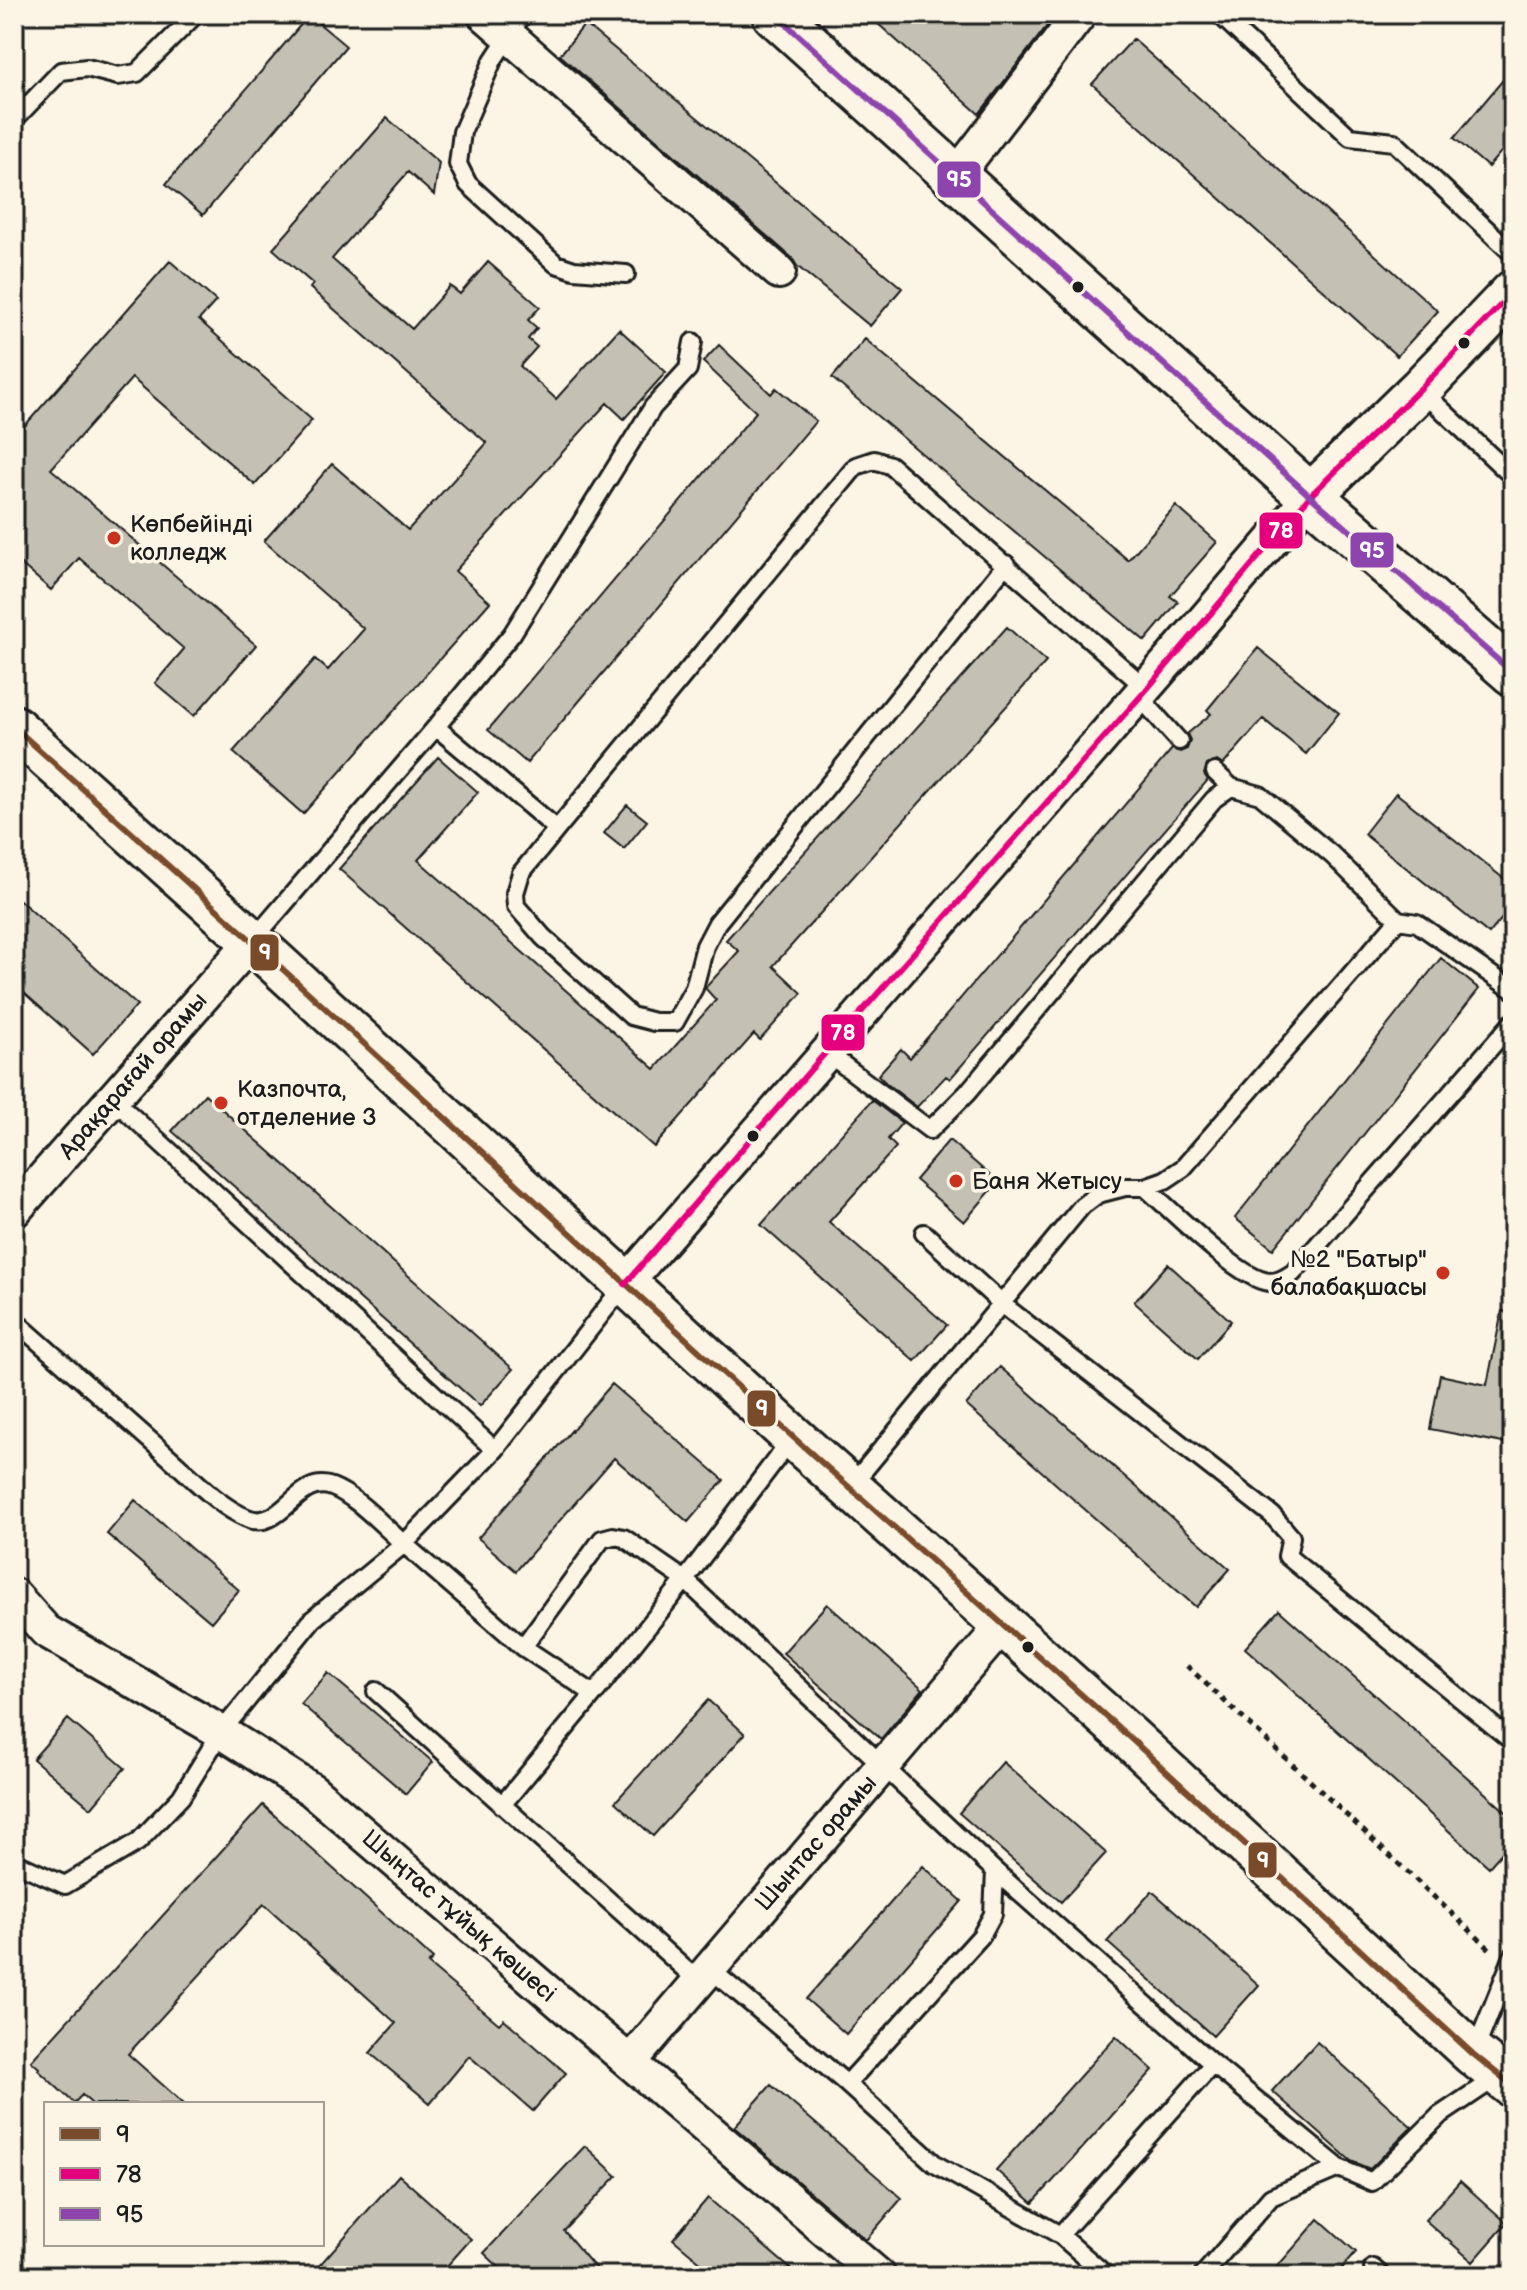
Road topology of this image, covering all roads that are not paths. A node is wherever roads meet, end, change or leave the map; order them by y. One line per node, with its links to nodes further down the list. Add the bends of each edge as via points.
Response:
1 (196, 14): 7 (lane, via 137,73 61,71)
2 (484, 14): 6 (street)
3 (775, 14): 8 (main road)
4 (1080, 14): 8 (street)
5 (1219, 14): 9 (lane, via 1350,137 1394,142)
6 (517, 25): 10 (street); 11 (lane, via 493,60 462,132 458,164 468,184 556,264)
7 (14, 120)
8 (956, 176): 16 (main road)
9 (1513, 254)
10 (779, 272)
11 (626, 274)
12 (1513, 292): 14 (street)
13 (693, 342): 21 (lane, via 688,369 653,407 512,634)
14 (1420, 389): 15 (lane); 16 (street)
15 (1513, 477)
16 (1310, 496): 18 (main road); 19 (street)
17 (1006, 564): 19 (lane); 25 (lane, via 890,465 874,460 856,466); 25 (lane, via 717,923 694,988 675,1022 631,1016 516,906 521,873)
18 (1513, 673)
19 (1143, 693): 22 (lane); 30 (street)
20 (14, 727): 27 (street)
21 (436, 727): 25 (lane); 27 (lane)
22 (1179, 741)
23 (1215, 772): 24 (lane)
24 (1231, 787): 26 (lane, via 1260,795); 30 (lane, via 1214,799 930,1130)
25 (557, 829)
26 (1398, 920): 28 (lane, via 1417,923); 32 (lane, via 1183,1168)
27 (252, 941): 31 (street, Арақарағай орамы); 35 (street)
28 (1513, 990)
29 (1513, 1022): 32 (lane, via 1281,1281 1267,1283 1246,1274)
30 (826, 1052): 35 (street)
31 (113, 1099): 33 (street, Арақарағай орамы); 39 (lane)
32 (1145, 1187): 36 (lane, via 1098,1194 1082,1206)
33 (14, 1211)
34 (924, 1233): 36 (lane)
35 (625, 1284): 38 (street); 39 (lane)
36 (1002, 1304): 40 (lane); 49 (lane, via 1272,1515 1291,1537 1287,1556)
37 (14, 1320): 41 (lane, via 247,1519 262,1522 313,1486 329,1486 345,1493)
38 (793, 1437): 40 (street); 42 (lane)
39 (495, 1450): 41 (lane)
40 (851, 1486): 44 (street)
41 (404, 1544): 45 (lane); 48 (lane, via 313,1619)
42 (685, 1580): 45 (lane, via 624,1538 602,1539); 47 (lane); 50 (lane)
43 (14, 1595): 48 (street, Шыңтас тұйық көшесі, via 46,1631)
44 (1003, 1625): 50 (street, Шынтас орамы); 58 (street)
45 (523, 1647): 47 (lane)
46 (376, 1691): 51 (lane)
47 (594, 1694): 51 (lane)
48 (221, 1732): 52 (lane, via 181,1797 138,1842 65,1885); 56 (street, Шыңтас тұйық көшесі, via 312,1790)
49 (1513, 1742)
50 (883, 1767): 53 (lane); 55 (street, Шынтас орамы)
51 (502, 1805): 55 (lane)
52 (14, 1862)
53 (995, 1871): 57 (lane); 59 (lane, via 993,1914 981,1936)
54 (1511, 1962): 58 (lane)
55 (704, 1975): 56 (street, Шынтас орамы); 59 (lane)
56 (630, 2062): 62 (street, Шыңтас тұйық көшесі)
57 (1213, 2064): 60 (lane); 61 (lane)
58 (1495, 2072): 60 (lane, via 1439,2116 1372,2182)
59 (847, 2084): 61 (lane, via 935,2164)
60 (1339, 2168): 64 (lane, via 1271,2197)
61 (1060, 2235): 63 (lane)
62 (879, 2276)
63 (1107, 2276)
64 (1202, 2276)

